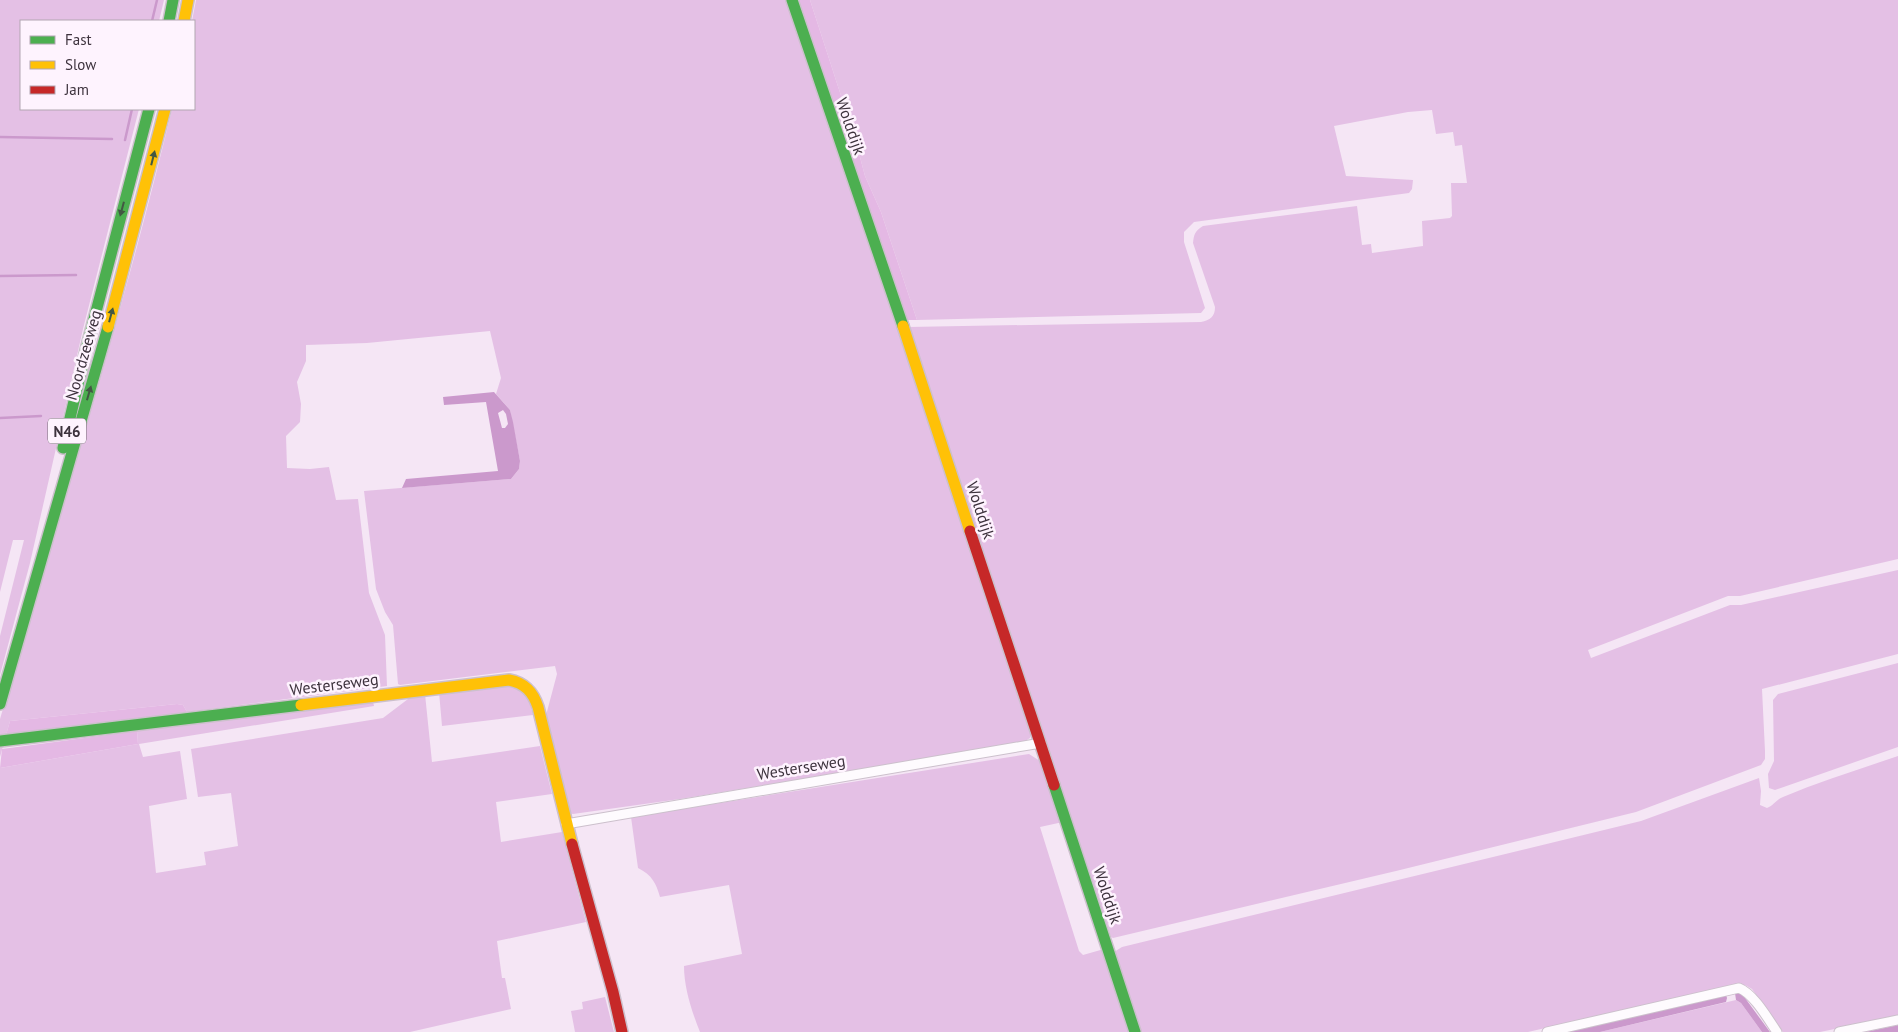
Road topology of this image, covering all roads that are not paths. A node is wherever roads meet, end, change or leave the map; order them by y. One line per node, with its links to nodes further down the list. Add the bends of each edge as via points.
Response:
1 (173, 0): 4 (main road)
2 (188, 0): 5 (main road)
3 (792, 0): 11 (main road, Wolddijk)
4 (169, 20)
5 (184, 20)
6 (148, 110): 8 (main road, Noordzeeweg / N46, one-way to 8, via 86,350)
7 (165, 110): 8 (main road, Noordzeeweg / N46, one-way to 7, via 105,339)
8 (26, 608): 9 (main road, Noordzeeweg / N46)
9 (0, 704)
10 (0, 741): 12 (main road, Westerseweg, via 517,681 526,685 535,698)
11 (1041, 743): 12 (street, Westerseweg); 15 (main road, Wolddijk)
12 (566, 824): 14 (main road, Westerseweg)
13 (1898, 1020): 18 (street)
14 (622, 1032)
15 (1135, 1032)
16 (1547, 1032): 17 (street, via 1739,988 1751,996)
17 (1777, 1032)
18 (1839, 1032)

